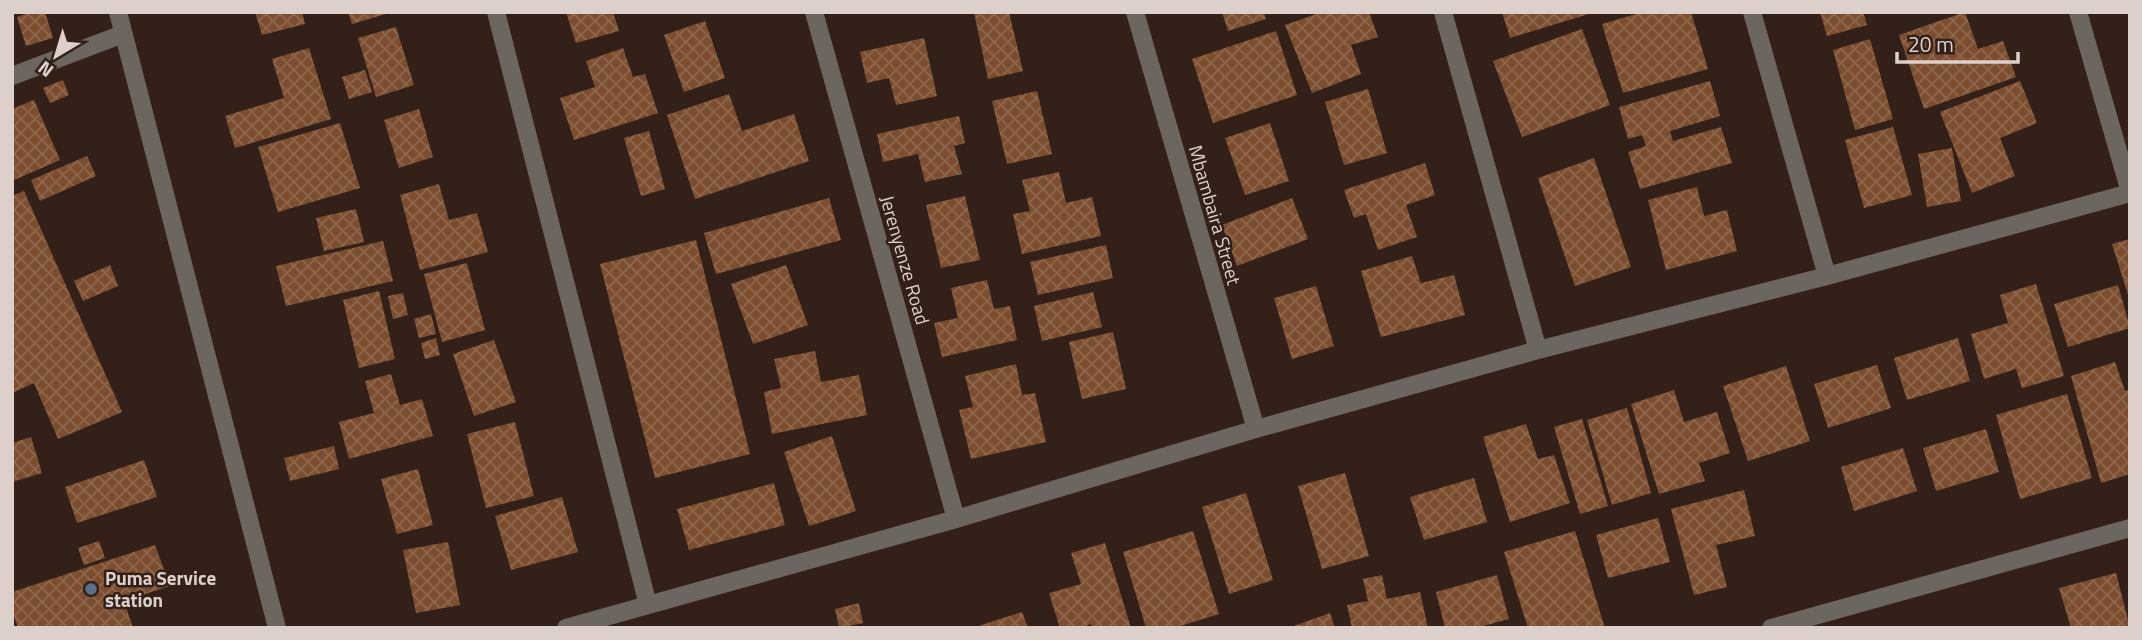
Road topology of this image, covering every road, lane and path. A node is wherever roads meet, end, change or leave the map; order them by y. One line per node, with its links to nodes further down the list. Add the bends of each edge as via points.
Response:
1 (118, 12): 8 (street)
2 (496, 12): 16 (street)
3 (814, 12): 14 (street, Jerenyenze Road)
4 (1135, 12): 13 (street, Mbambaira Street)
5 (1443, 12): 12 (street)
6 (1752, 12): 11 (street)
7 (2078, 12): 10 (street)
8 (123, 34): 9 (street); 18 (street)
9 (12, 76)
10 (2130, 192): 11 (street)
11 (1827, 276): 12 (street)
12 (1538, 349): 13 (street)
13 (1256, 429): 14 (street)
14 (956, 519): 16 (street)
15 (2130, 528): 17 (street)
16 (648, 605): 19 (street)
17 (1832, 609): 20 (street); 21 (street)
18 (277, 628)
19 (566, 628)
20 (1771, 628)
21 (1838, 628)

